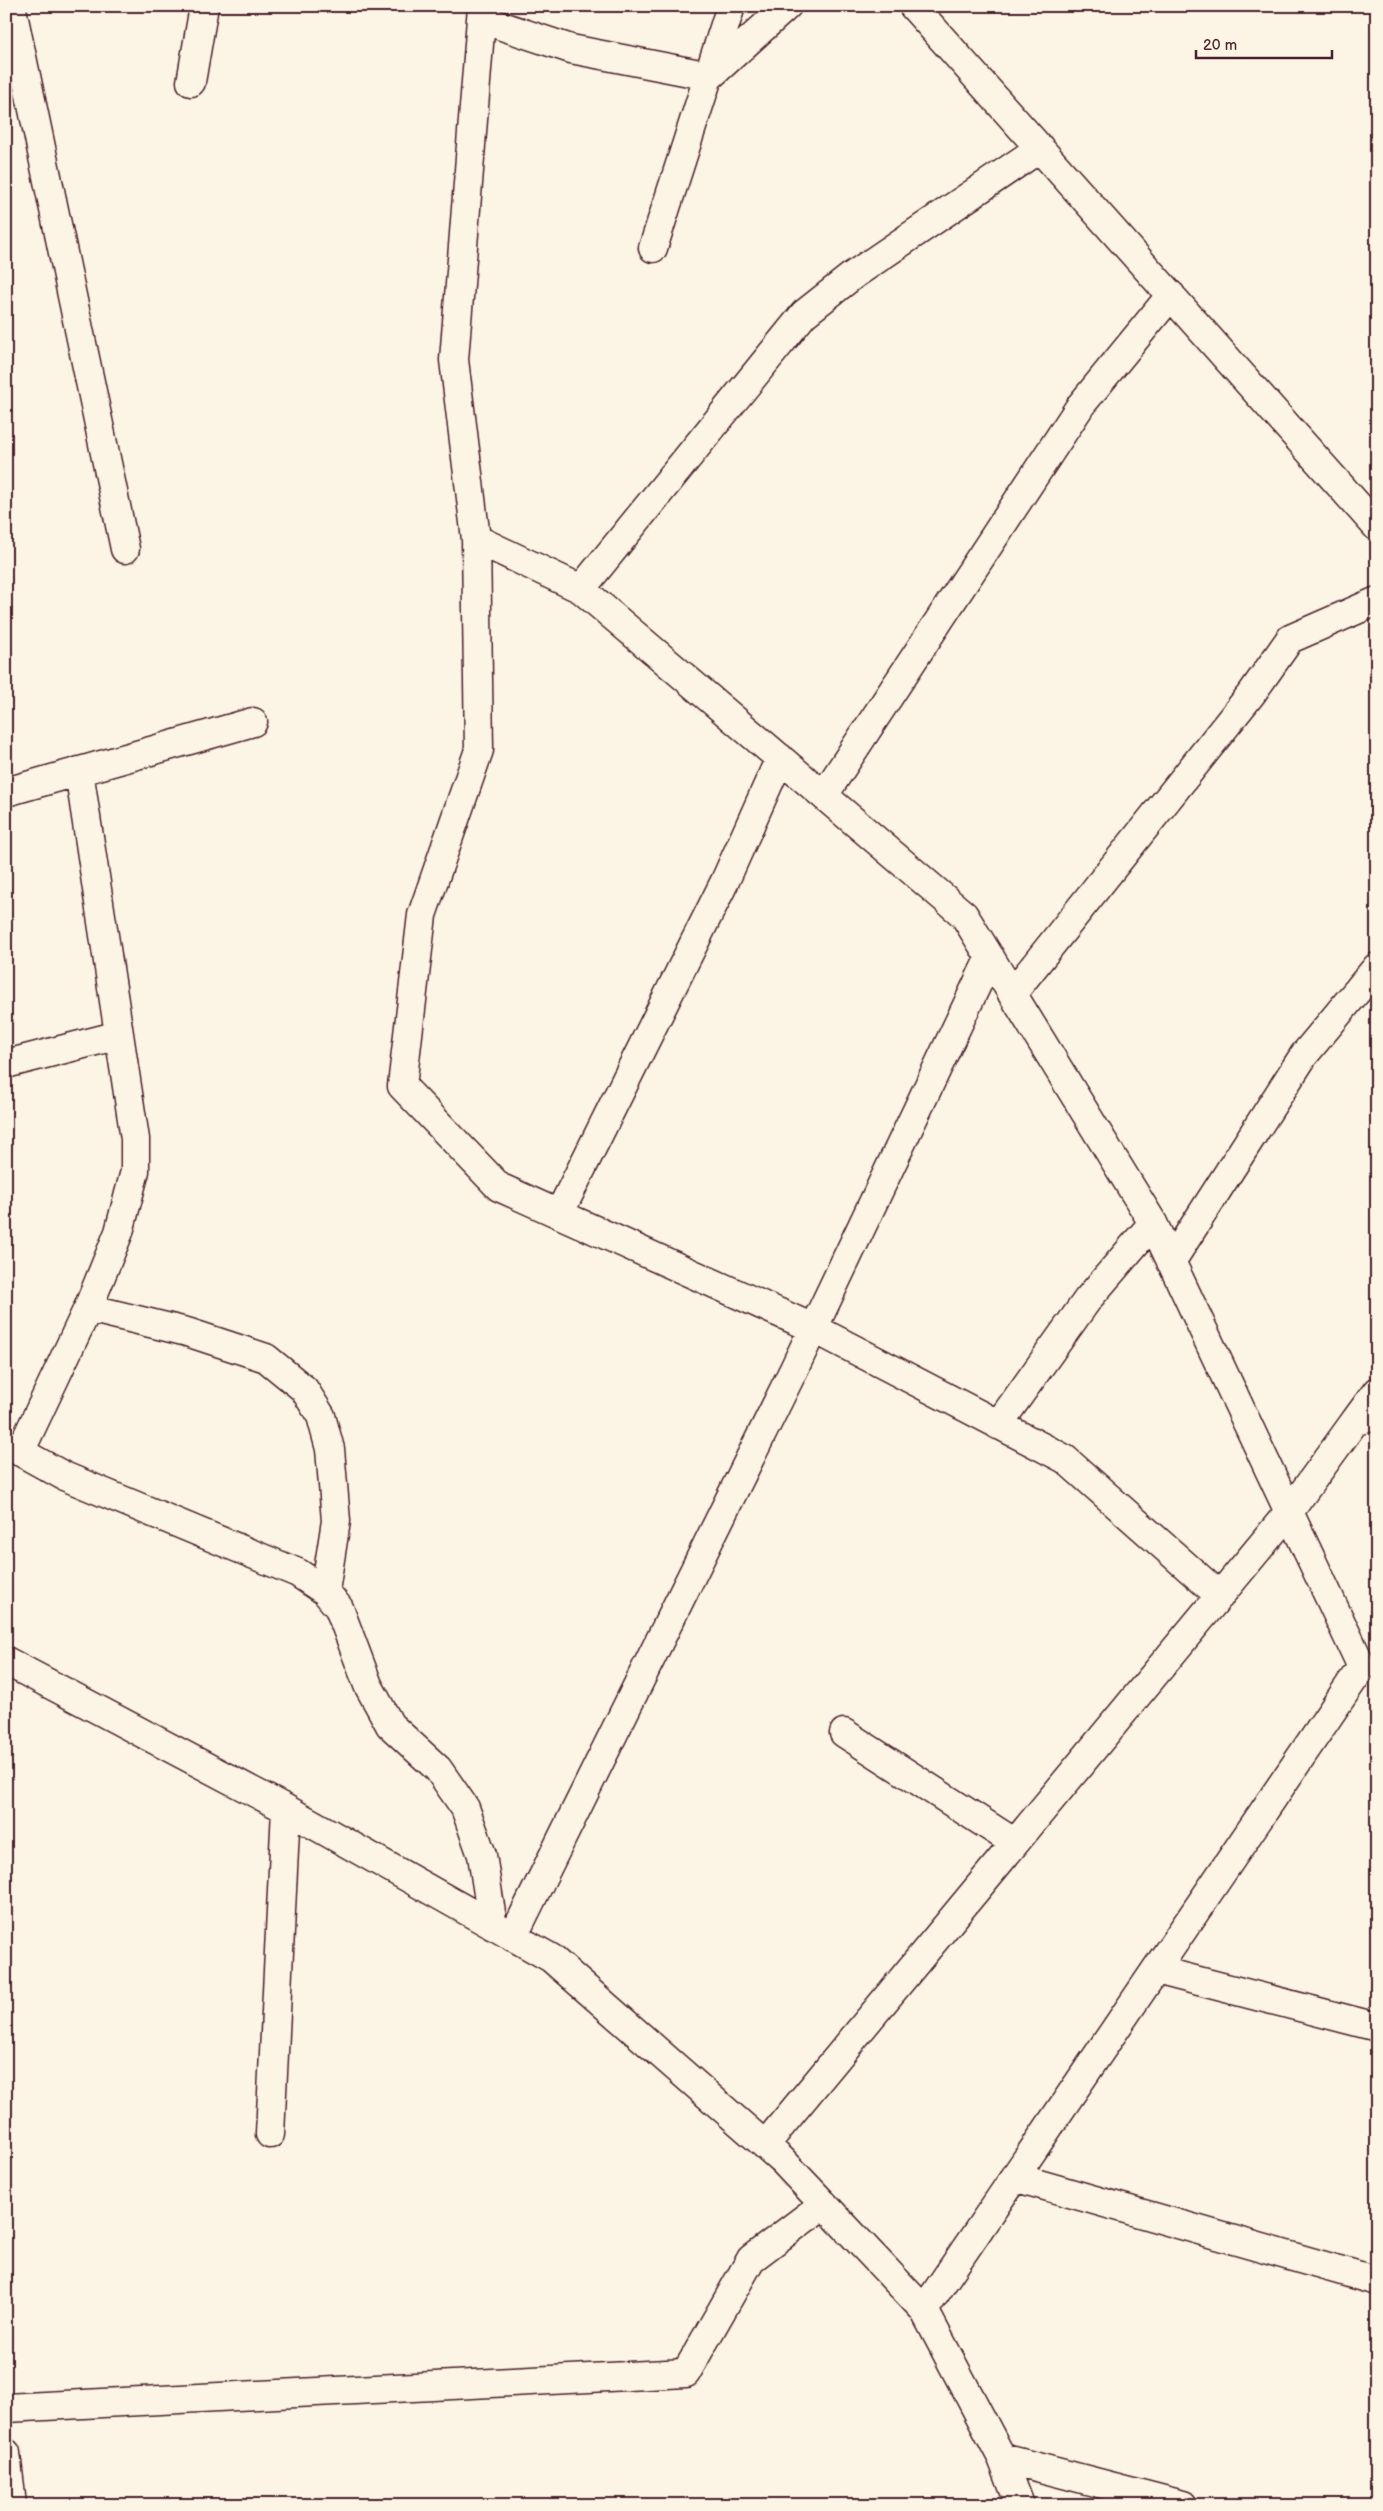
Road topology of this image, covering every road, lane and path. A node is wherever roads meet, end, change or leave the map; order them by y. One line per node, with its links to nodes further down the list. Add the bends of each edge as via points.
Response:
1 (204, 6): 8 (street)
2 (732, 6): 7 (street)
3 (786, 6): 7 (street)
4 (913, 6): 9 (street)
5 (6, 10): 14 (street, via 12,9)
6 (482, 13): 7 (street, via 570,49); 13 (street, via 454,360)
7 (710, 76): 10 (street)
8 (191, 82)
9 (1040, 148): 11 (street); 15 (street, via 852,276 804,314)
10 (654, 248)
11 (1171, 296): 12 (street); 21 (street, via 1080,405)
12 (1377, 528)
13 (476, 539): 15 (street); 27 (street, via 479,750 422,915 402,1086 499,1187)
14 (125, 549)
15 (581, 589): 18 (street)
16 (1377, 601): 24 (street, via 1290,639 1252,693)
17 (253, 722): 19 (street)
18 (780, 758): 21 (street); 27 (street, via 726,881)
19 (80, 771): 20 (street); 25 (street)
20 (6, 792)
21 (824, 795): 22 (street, via 964,915)
22 (990, 957): 24 (street); 31 (street)
23 (1377, 967): 29 (street, via 1304,1056)
24 (1012, 994): 28 (street)
25 (119, 1035): 26 (street); 30 (street, via 135,1139 135,1171 119,1232)
26 (6, 1064)
27 (559, 1214): 31 (street)
28 (1153, 1223): 29 (street); 34 (street, via 1088,1299)
29 (1172, 1262): 36 (street)
30 (88, 1308): 35 (street); 37 (street, via 187,1332 266,1358 304,1389 321,1416 330,1449 336,1521)
31 (812, 1328): 34 (street); 44 (street)
32 (1377, 1391): 33 (street)
33 (1366, 1419): 36 (street)
34 (998, 1425): 38 (street, via 1064,1459)
35 (13, 1448): 37 (street, via 64,1476 298,1573)
36 (1289, 1512): 38 (street); 40 (street)
37 (325, 1591): 44 (street, via 339,1608 368,1685 390,1724 438,1770 465,1808)
38 (1220, 1596): 43 (street)
39 (6, 1661): 42 (street)
40 (1369, 1669): 45 (street)
41 (844, 1733): 43 (street)
42 (286, 1810): 44 (street); 47 (street)
43 (1015, 1843): 48 (street)
44 (503, 1932): 48 (street, via 551,1958)
45 (1156, 1970): 46 (street); 49 (street)
46 (1377, 2027)
47 (270, 2134)
48 (765, 2145): 50 (street)
49 (1014, 2177): 51 (street); 52 (street)
50 (824, 2204): 52 (street); 53 (street, via 751,2259 686,2373)
51 (1377, 2281)
52 (924, 2310): 55 (street)
53 (6, 2408)
54 (6, 2454): 56 (street)
55 (1002, 2458): 57 (street); 58 (street)
56 (12, 2505)
57 (1020, 2505)
58 (1182, 2505)

